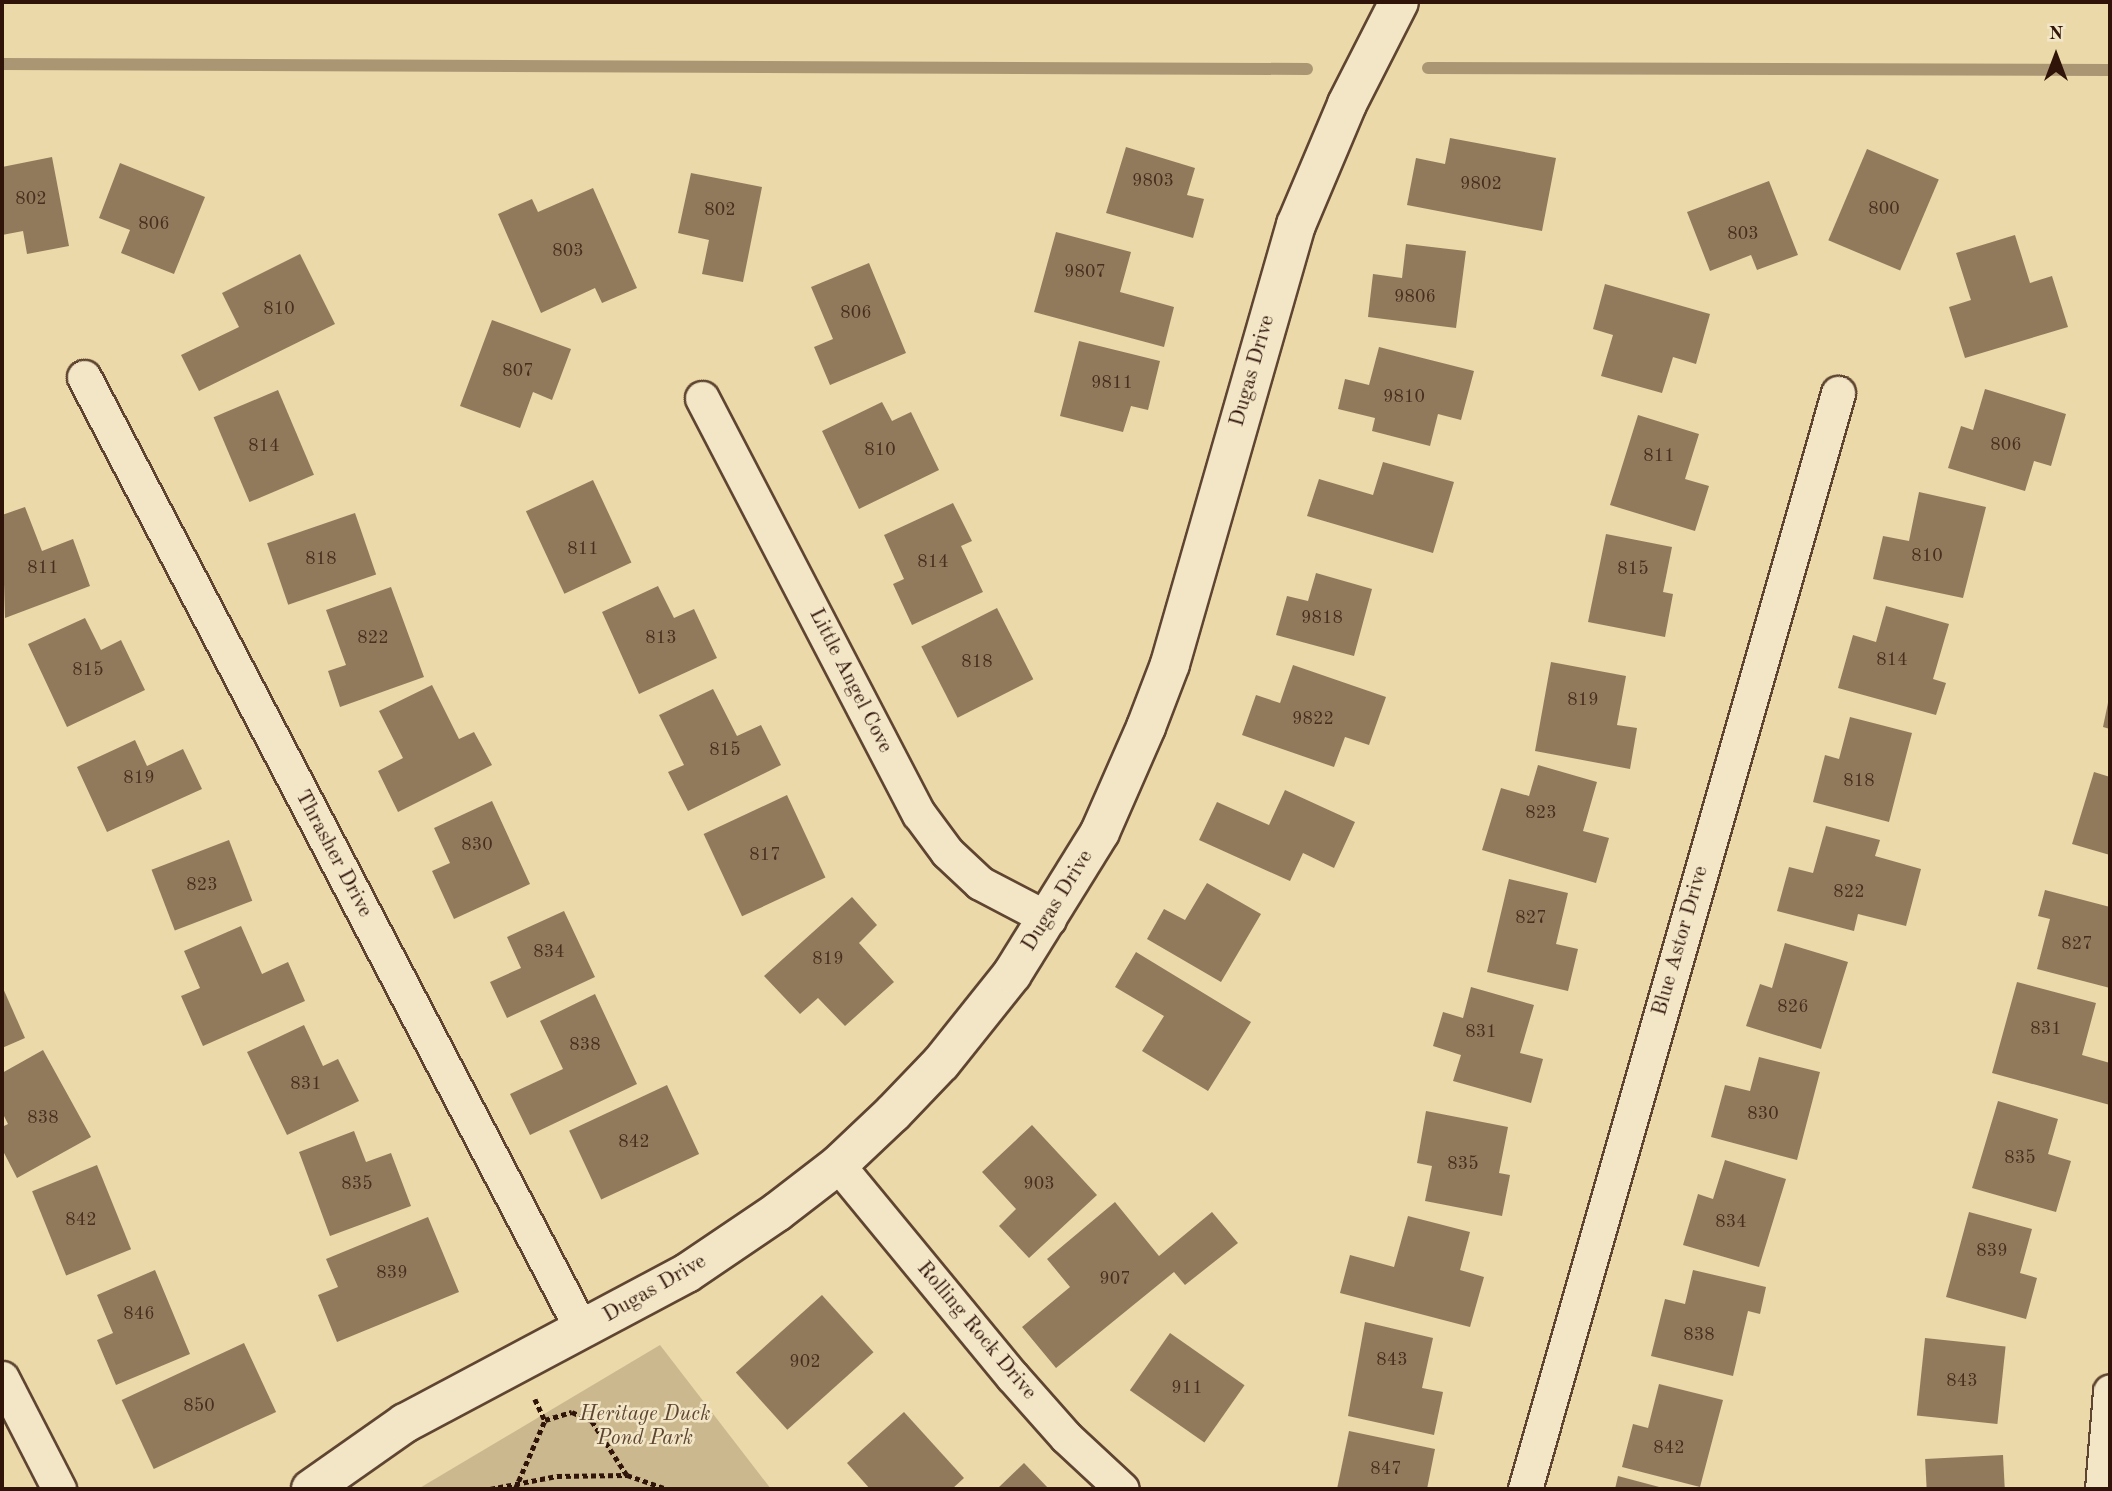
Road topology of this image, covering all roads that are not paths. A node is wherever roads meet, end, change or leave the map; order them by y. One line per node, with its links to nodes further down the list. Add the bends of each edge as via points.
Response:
1 (1399, 2): 5 (street, Dugas Drive, via 1347,104 1296,225 1170,664 1100,832)
2 (85, 377): 7 (street, Thrasher Drive)
3 (1838, 393): 13 (street, Blue Astor Drive)
4 (702, 397): 5 (street, Little Angel Cove, via 919,814 947,852 980,883)
5 (1048, 919): 6 (street, Dugas Drive, via 941,1063)
6 (838, 1165): 7 (street, Dugas Drive, via 733,1244); 12 (street, Rolling Rock Drive, via 1012,1376 1066,1437)
7 (582, 1330): 11 (street, Dugas Drive, via 405,1423)
8 (2, 1378): 10 (street)
9 (2110, 1391): 14 (street)
10 (59, 1489)
11 (312, 1489)
12 (1122, 1489)
13 (1525, 1489)
14 (2102, 1489)

